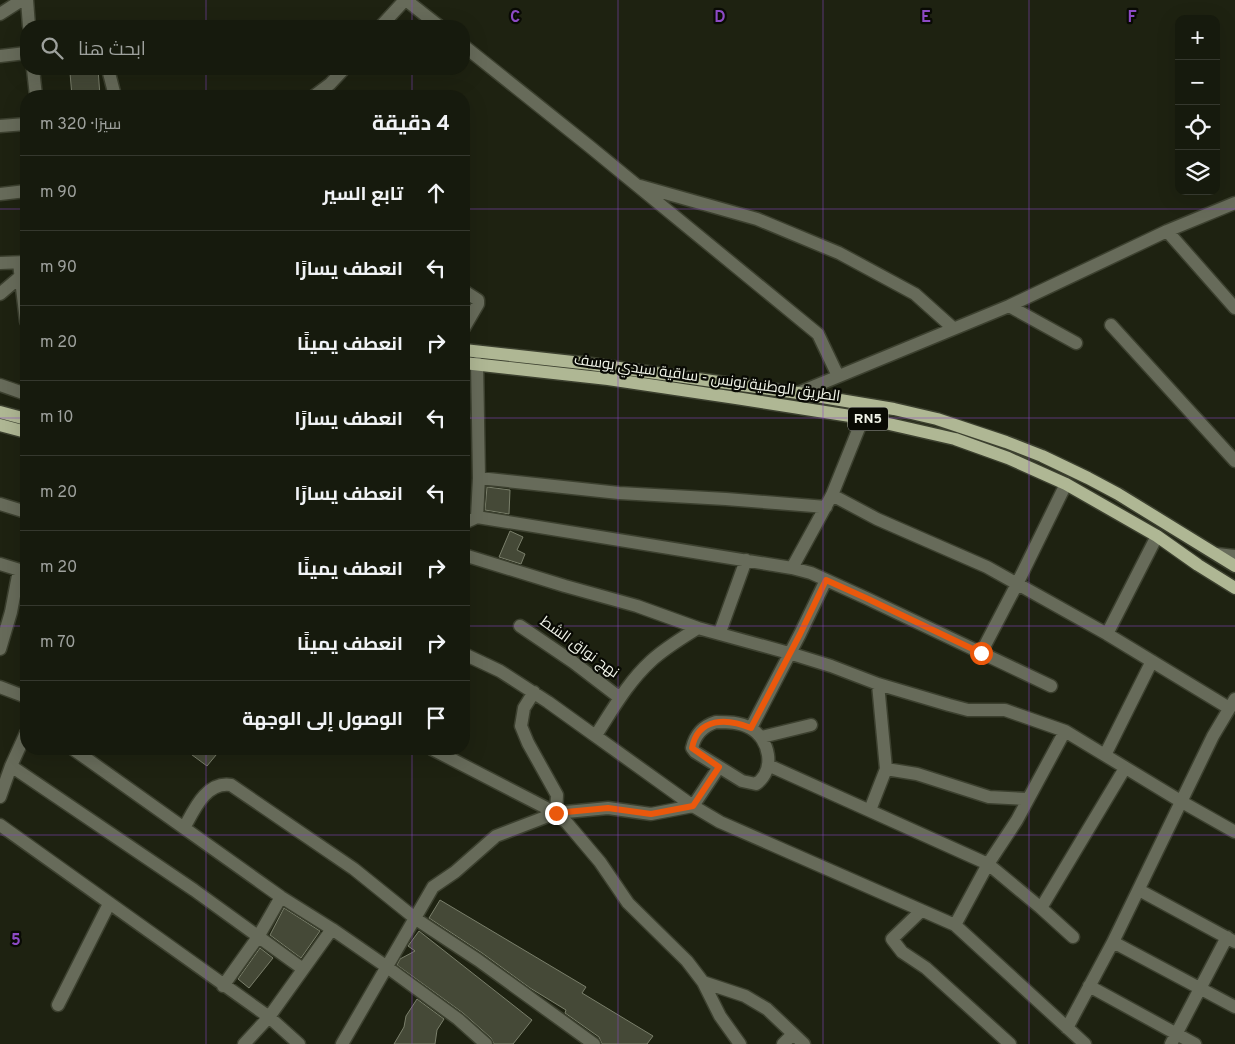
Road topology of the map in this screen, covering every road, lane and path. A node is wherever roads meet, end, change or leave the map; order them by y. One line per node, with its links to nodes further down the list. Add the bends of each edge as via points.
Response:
1 (22, 0): 4 (street)
2 (27, 0): 5 (street)
3 (405, 0): 6 (street); 7 (street)
4 (0, 14)
5 (29, 20)
6 (387, 20)
7 (431, 20)
8 (470, 51): 19 (street)
9 (20, 54): 10 (street)
10 (0, 56)
11 (34, 75): 14 (street)
12 (110, 75): 15 (street)
13 (338, 75): 16 (street)
14 (35, 90)
15 (113, 90)
16 (322, 90)
17 (20, 124): 18 (street)
18 (0, 126)
19 (636, 184): 33 (street, via 757,220 839,253 914,294); 38 (street, via 818,334)
20 (20, 192): 21 (street)
21 (0, 194)
22 (1235, 202): 23 (street)
23 (1167, 231): 29 (street); 30 (street)
24 (20, 262): 25 (street)
25 (0, 263)
26 (20, 276): 27 (street)
27 (0, 294)
28 (470, 295): 31 (street, via 478,300 478,304)
29 (1009, 306): 33 (street); 34 (street)
30 (1235, 308)
31 (470, 318)
32 (1111, 324): 47 (street)
33 (953, 328): 38 (street)
34 (1076, 343)
35 (470, 351): 41 (main road, الطريق الوطنية تونس - ساقية سيدي يوسف / RN5)
36 (470, 363): 37 (main road, الطريق الوطنية تونس - ساقية سيدي يوسف / RN5)
37 (477, 363): 44 (main road, الطريق الوطنية تونس - ساقية سيدي يوسف / RN5, via 608,379); 48 (street)
38 (838, 376): 41 (street)
39 (0, 385): 40 (street)
40 (20, 392)
41 (798, 393): 57 (main road, الطريق الوطنية تونس - ساقية سيدي يوسف / RN5, via 928,417 1006,442 1088,478)
42 (0, 412): 43 (main road)
43 (20, 417)
44 (863, 418): 49 (main road, الطريق الوطنية تونس - ساقية سيدي يوسف / RN5, via 955,439); 50 (street)
45 (0, 425): 46 (main road)
46 (20, 430)
47 (1235, 462)
48 (479, 478): 52 (street, via 619,493); 54 (street)
49 (1066, 484): 56 (main road, الطريق الوطنية تونس - ساقية سيدي يوسف / RN5); 67 (street)
50 (832, 495): 52 (street); 67 (street)
51 (0, 504): 53 (street)
52 (826, 507): 63 (street)
53 (20, 510)
54 (477, 517): 55 (street); 60 (street)
55 (470, 520)
56 (1157, 536): 68 (main road, الطريق الوطنية تونس - ساقية سيدي يوسف / RN5); 72 (street)
57 (1217, 554): 58 (street); 62 (main road, الطريق الوطنية تونس - ساقية سيدي يوسف / RN5)
58 (1235, 556)
59 (470, 558): 70 (street, via 637,606)
60 (746, 560): 63 (street); 71 (street)
61 (0, 564): 64 (street)
62 (1235, 566)
63 (792, 568): 66 (street)
64 (20, 570)
65 (20, 578): 73 (street)
66 (826, 580): 74 (street); 75 (street)
67 (1017, 584): 72 (street); 75 (street)
68 (1235, 588)
69 (520, 626): 83 (street, نهج نواق الشط)
70 (698, 628): 71 (street); 83 (street, via 650,662)
71 (720, 632): 74 (street)
72 (1107, 634): 77 (street)
73 (0, 649)
74 (789, 653): 78 (street); 86 (street)
75 (981, 653): 80 (street)
76 (470, 657): 81 (street)
77 (1152, 661): 84 (street); 93 (street)
78 (878, 684): 87 (street, via 968,710 1005,710); 98 (street)
79 (0, 686): 82 (street)
80 (1051, 686)
81 (534, 692): 88 (street); 105 (street, via 524,708 521,726 557,795)
82 (20, 694)
83 (620, 698): 88 (street)
84 (1232, 703): 102 (street)
85 (812, 725): 89 (street)
86 (751, 728): 89 (street); 96 (street, via 716,722 700,731 692,748)
87 (1065, 731): 93 (street); 101 (street)
88 (596, 735): 103 (street)
89 (762, 737): 94 (street, via 769,756)
90 (20, 746): 95 (street)
91 (81, 755): 107 (street)
92 (444, 755): 105 (street)
93 (1105, 755): 97 (street)
94 (768, 765): 96 (street, via 763,779 756,784 742,781); 104 (street)
95 (11, 766): 99 (street); 118 (street)
96 (719, 767): 103 (street)
97 (1125, 768): 102 (street); 113 (street)
98 (886, 769): 101 (street, via 916,774 989,797); 104 (street)
99 (2, 782): 100 (street)
100 (0, 797)
101 (1028, 799): 109 (street)
102 (1182, 802): 108 (street); 110 (street)
103 (693, 806): 105 (street, via 651,814 608,808); 114 (street, via 728,826)
104 (870, 810): 109 (street)
105 (556, 813): 115 (street, via 496,836 433,887); 124 (street, via 600,862 628,903)
106 (0, 825): 112 (street)
107 (184, 828): 111 (street); 115 (street, via 199,802 213,787 231,785 354,869)
108 (1235, 832)
109 (988, 864): 113 (street); 116 (street)
110 (1139, 890): 120 (street); 121 (street)
111 (281, 897): 117 (street); 118 (street)
112 (109, 904): 125 (street); 128 (street)
113 (1041, 908): 119 (street)
114 (921, 911): 116 (street); 142 (street, via 892,939 902,952 926,968)
115 (416, 919): 122 (street); 138 (street)
116 (955, 925): 131 (street)
117 (332, 929): 122 (street); 123 (street)
118 (258, 937): 123 (street); 125 (street)
119 (1073, 937)
120 (1231, 939): 127 (street)
121 (1114, 942): 126 (street); 127 (street)
122 (387, 968): 136 (street); 137 (street, via 458,1019)
123 (303, 969): 130 (street)
124 (703, 982): 132 (street, via 745,996 767,1009); 139 (street, via 720,1016)
125 (223, 986): 130 (street)
126 (1089, 986): 131 (street); 133 (street)
127 (1201, 987): 129 (street); 133 (street)
128 (58, 1005)
129 (1235, 1007)
130 (269, 1017): 134 (street); 135 (street)
131 (1067, 1028): 143 (street)
132 (793, 1034): 140 (street); 141 (street)
133 (1174, 1039): 144 (street)
134 (244, 1044)
135 (299, 1044)
136 (342, 1044)
137 (486, 1044)
138 (594, 1044)
139 (740, 1044)
140 (783, 1044)
141 (804, 1044)
142 (1010, 1044)
143 (1085, 1044)
144 (1196, 1044)

